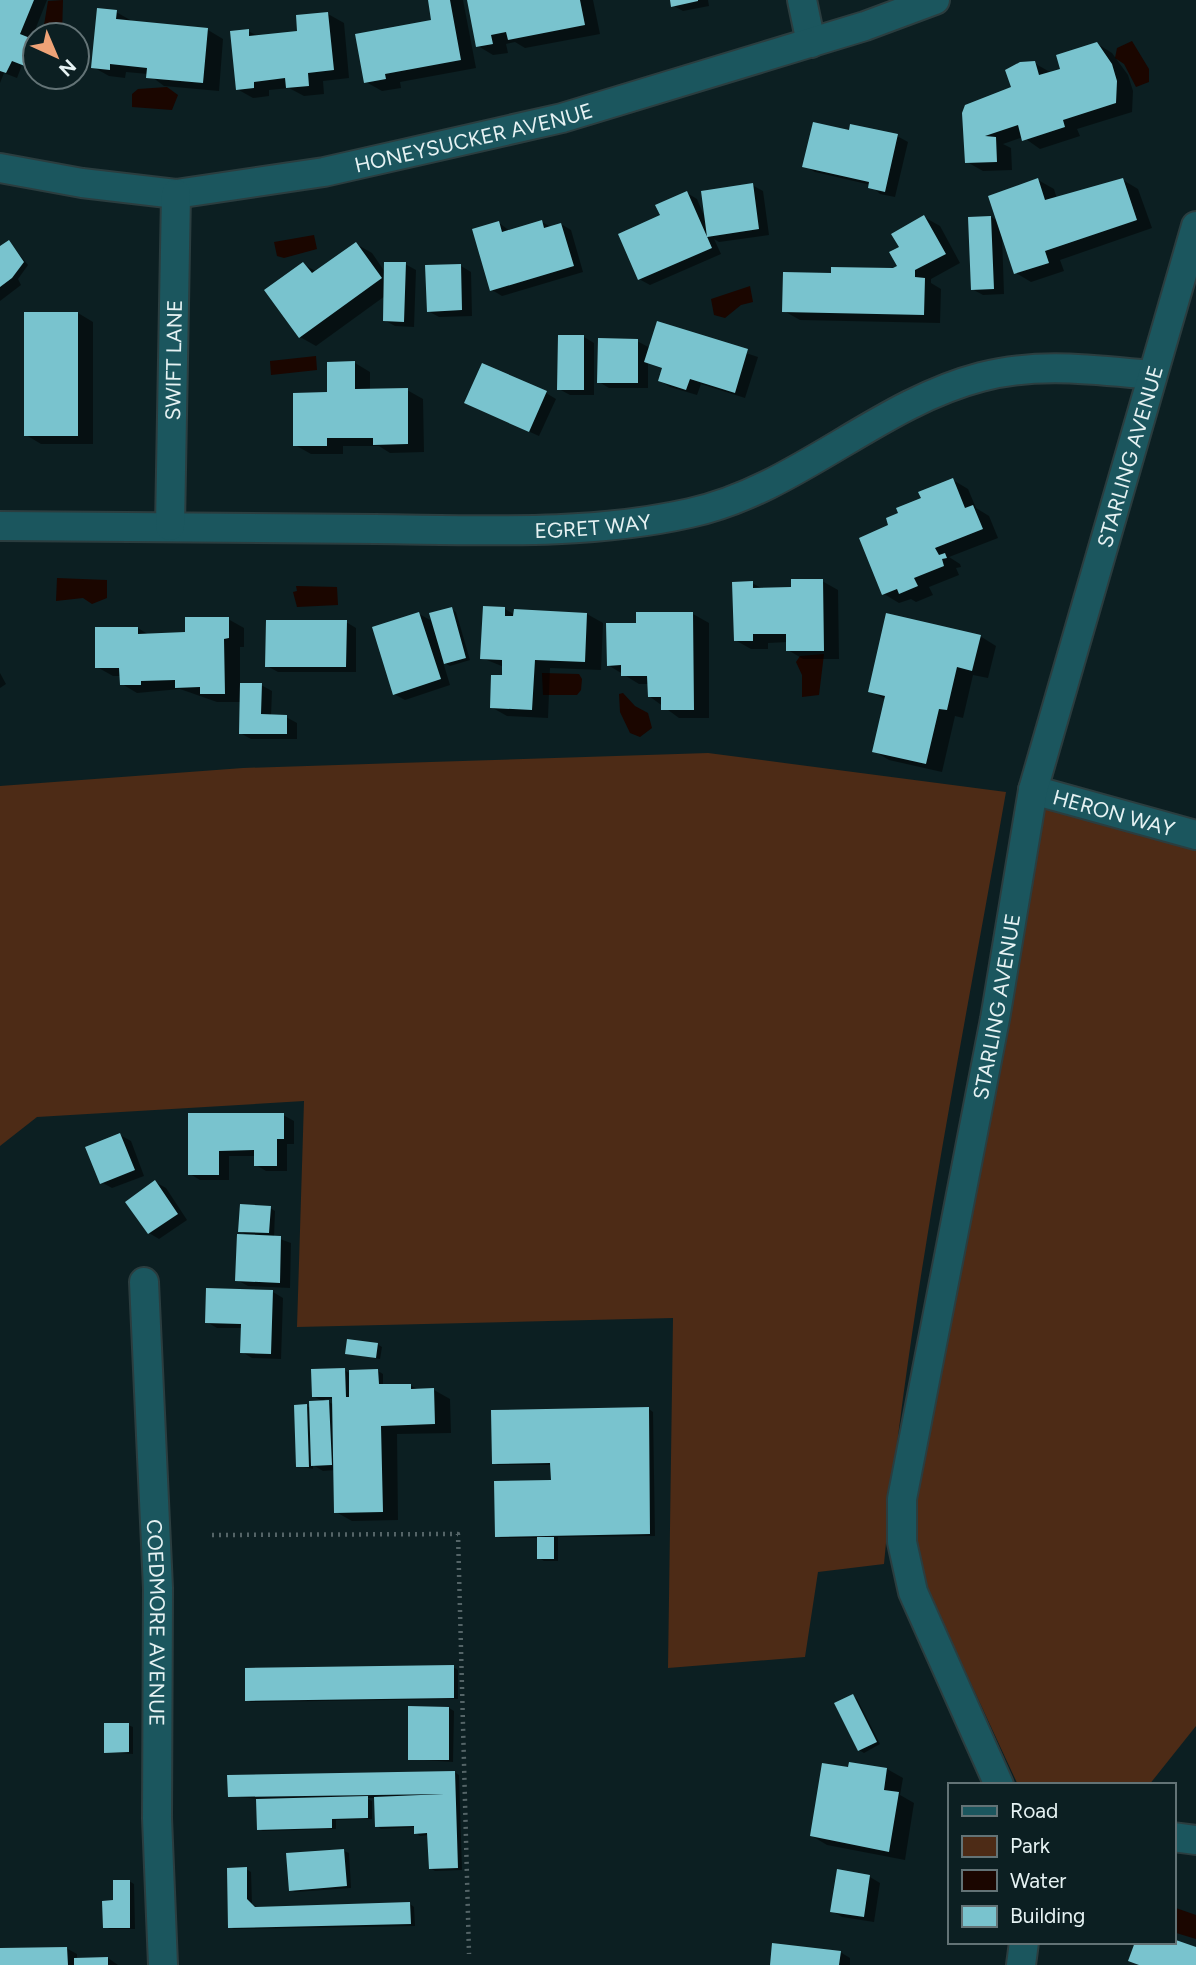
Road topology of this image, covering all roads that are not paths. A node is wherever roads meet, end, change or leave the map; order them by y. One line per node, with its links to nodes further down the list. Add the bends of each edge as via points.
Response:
1 (802, 0): 3 (street)
2 (934, 0): 3 (street, HONEYSUCKER AVENUE)
3 (811, 43): 5 (street, HONEYSUCKER AVENUE, via 562,118 324,172)
4 (0, 167): 5 (street, HONEYSUCKER AVENUE)
5 (176, 194): 9 (street, SWIFT LANE)
6 (1196, 226): 7 (street, STARLING AVENUE)
7 (1152, 375): 9 (street, EGRET WAY, via 1054,366 980,377 888,417 751,493 692,513 638,522 493,530); 10 (street, STARLING AVENUE)
8 (0, 526): 9 (street, EGRET WAY)
9 (170, 526)
10 (1033, 789): 11 (street, HERON WAY); 13 (street, STARLING AVENUE, via 995,1019 902,1499 902,1542 913,1592)
11 (1196, 835)
12 (144, 1282): 17 (street, COEDMORE AVENUE, via 158,1588 157,1818)
13 (998, 1783)
14 (1175, 1837): 15 (street)
15 (1196, 1840)
16 (1024, 1944): 18 (street)
17 (163, 1965)
18 (1021, 1965)

